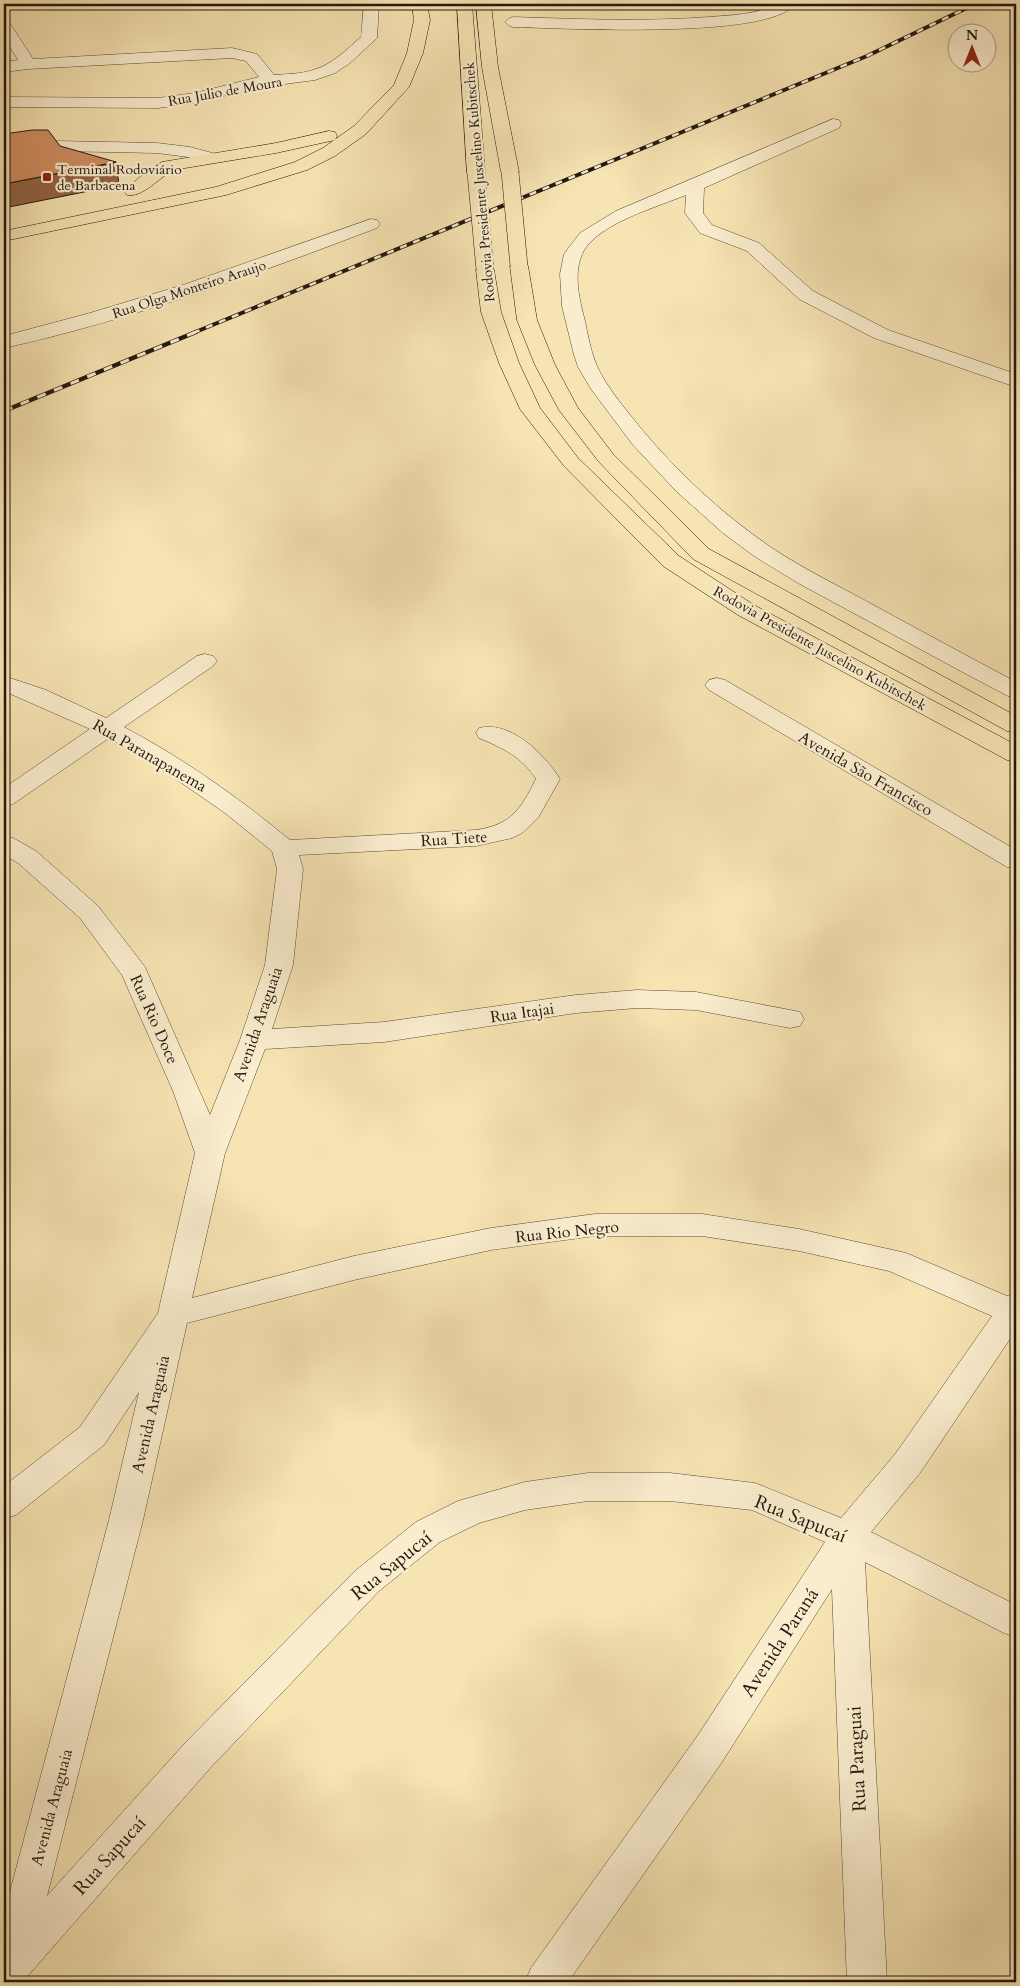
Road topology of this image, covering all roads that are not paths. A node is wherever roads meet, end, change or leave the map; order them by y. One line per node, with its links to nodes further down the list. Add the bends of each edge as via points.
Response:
1 (371, 4): 12 (street, Rua Julio de Moura, via 368,38 344,60 315,75)
2 (420, 4): 13 (main road, via 422,20 416,53)
3 (464, 4): 39 (main road, Rodovia Presidente Juscelino Kubitschek, bridge, via 476,173 491,312 530,409 572,462 671,561 746,610)
4 (483, 4): 9 (main road, Rodovia Presidente Juscelino Kubitschek)
5 (512, 4): 7 (street)
6 (787, 4): 7 (street, via 761,15 679,24)
7 (513, 22): 9 (street)
8 (4, 25): 10 (street)
9 (485, 26): 36 (main road, Rodovia Presidente Juscelino Kubitschek, bridge, via 510,172 527,320 545,365 569,410 606,458 701,554)
10 (28, 64): 11 (street); 12 (street, via 232,53 251,57)
11 (4, 67)
12 (269, 80): 14 (street, Rua Julio de Moura, via 196,98 158,103)
13 (401, 86): 16 (main road, via 360,118); 23 (main road, via 360,130 329,152 302,166)
14 (4, 102)
15 (833, 124): 22 (street)
16 (329, 136): 18 (main road); 19 (main road, via 288,154)
17 (4, 144): 18 (street, via 157,148)
18 (210, 158): 19 (main road, via 228,164); 24 (main road, via 168,166)
19 (233, 170): 20 (main road); 23 (main road, via 235,177)
20 (206, 176)
21 (170, 183): 24 (main road)
22 (695, 185): 31 (street, via 694,212 706,229 753,247 806,295 881,334); 35 (street, via 605,224 585,237 574,253 568,276 574,318 588,367 646,448 697,500 748,542 954,659)
23 (220, 190): 29 (main road)
24 (133, 191): 25 (main road)
25 (114, 195)
26 (85, 202): 27 (main road)
27 (4, 220)
28 (371, 224): 30 (street, Rua Olga Monteiro Araujo, via 281,259 150,303)
29 (4, 236)
30 (4, 342)
31 (1016, 381)
32 (205, 661): 37 (street)
33 (4, 683): 37 (street, Rua Paranapanema)
34 (717, 685): 43 (street, Avenida São Francisco)
35 (1016, 690)
36 (1016, 726)
37 (109, 728): 40 (street); 42 (street, Rua Paranapanema, via 184,771 240,810)
38 (488, 733): 42 (street, Rua Tiete, via 516,745 536,760 548,779 522,823 506,833 476,838)
39 (1016, 756)
40 (4, 798)
41 (4, 844): 46 (street, Rua Rio Doce, via 27,857 89,912 135,973)
42 (284, 848): 45 (street, Avenida Araguaia, via 290,869 279,965)
43 (1016, 860)
44 (790, 1019): 45 (street, Rua Itajai, via 696,1001 637,998 384,1032)
45 (254, 1040): 46 (street, Avenida Araguaia)
46 (210, 1153): 48 (street, Avenida Araguaia)
47 (1014, 1310): 48 (street, Rua Rio Negro, via 895,1261 799,1240 702,1225 595,1225 491,1239 354,1268); 50 (street, Avenida Paraná, via 908,1463)
48 (173, 1315): 49 (street, via 92,1436); 52 (street, Avenida Araguaia, via 126,1520)
49 (4, 1505)
50 (847, 1536): 51 (street, Rua Sapucaí); 52 (street, Rua Sapucaí, via 754,1497 670,1487 588,1487 525,1496 470,1511 428,1532 367,1581 310,1637 199,1754); 53 (street, Avenida Paraná, via 709,1750); 54 (street, Rua Paraguai)
51 (1016, 1622)
52 (7, 1974)
53 (545, 1982)
54 (867, 1982)

